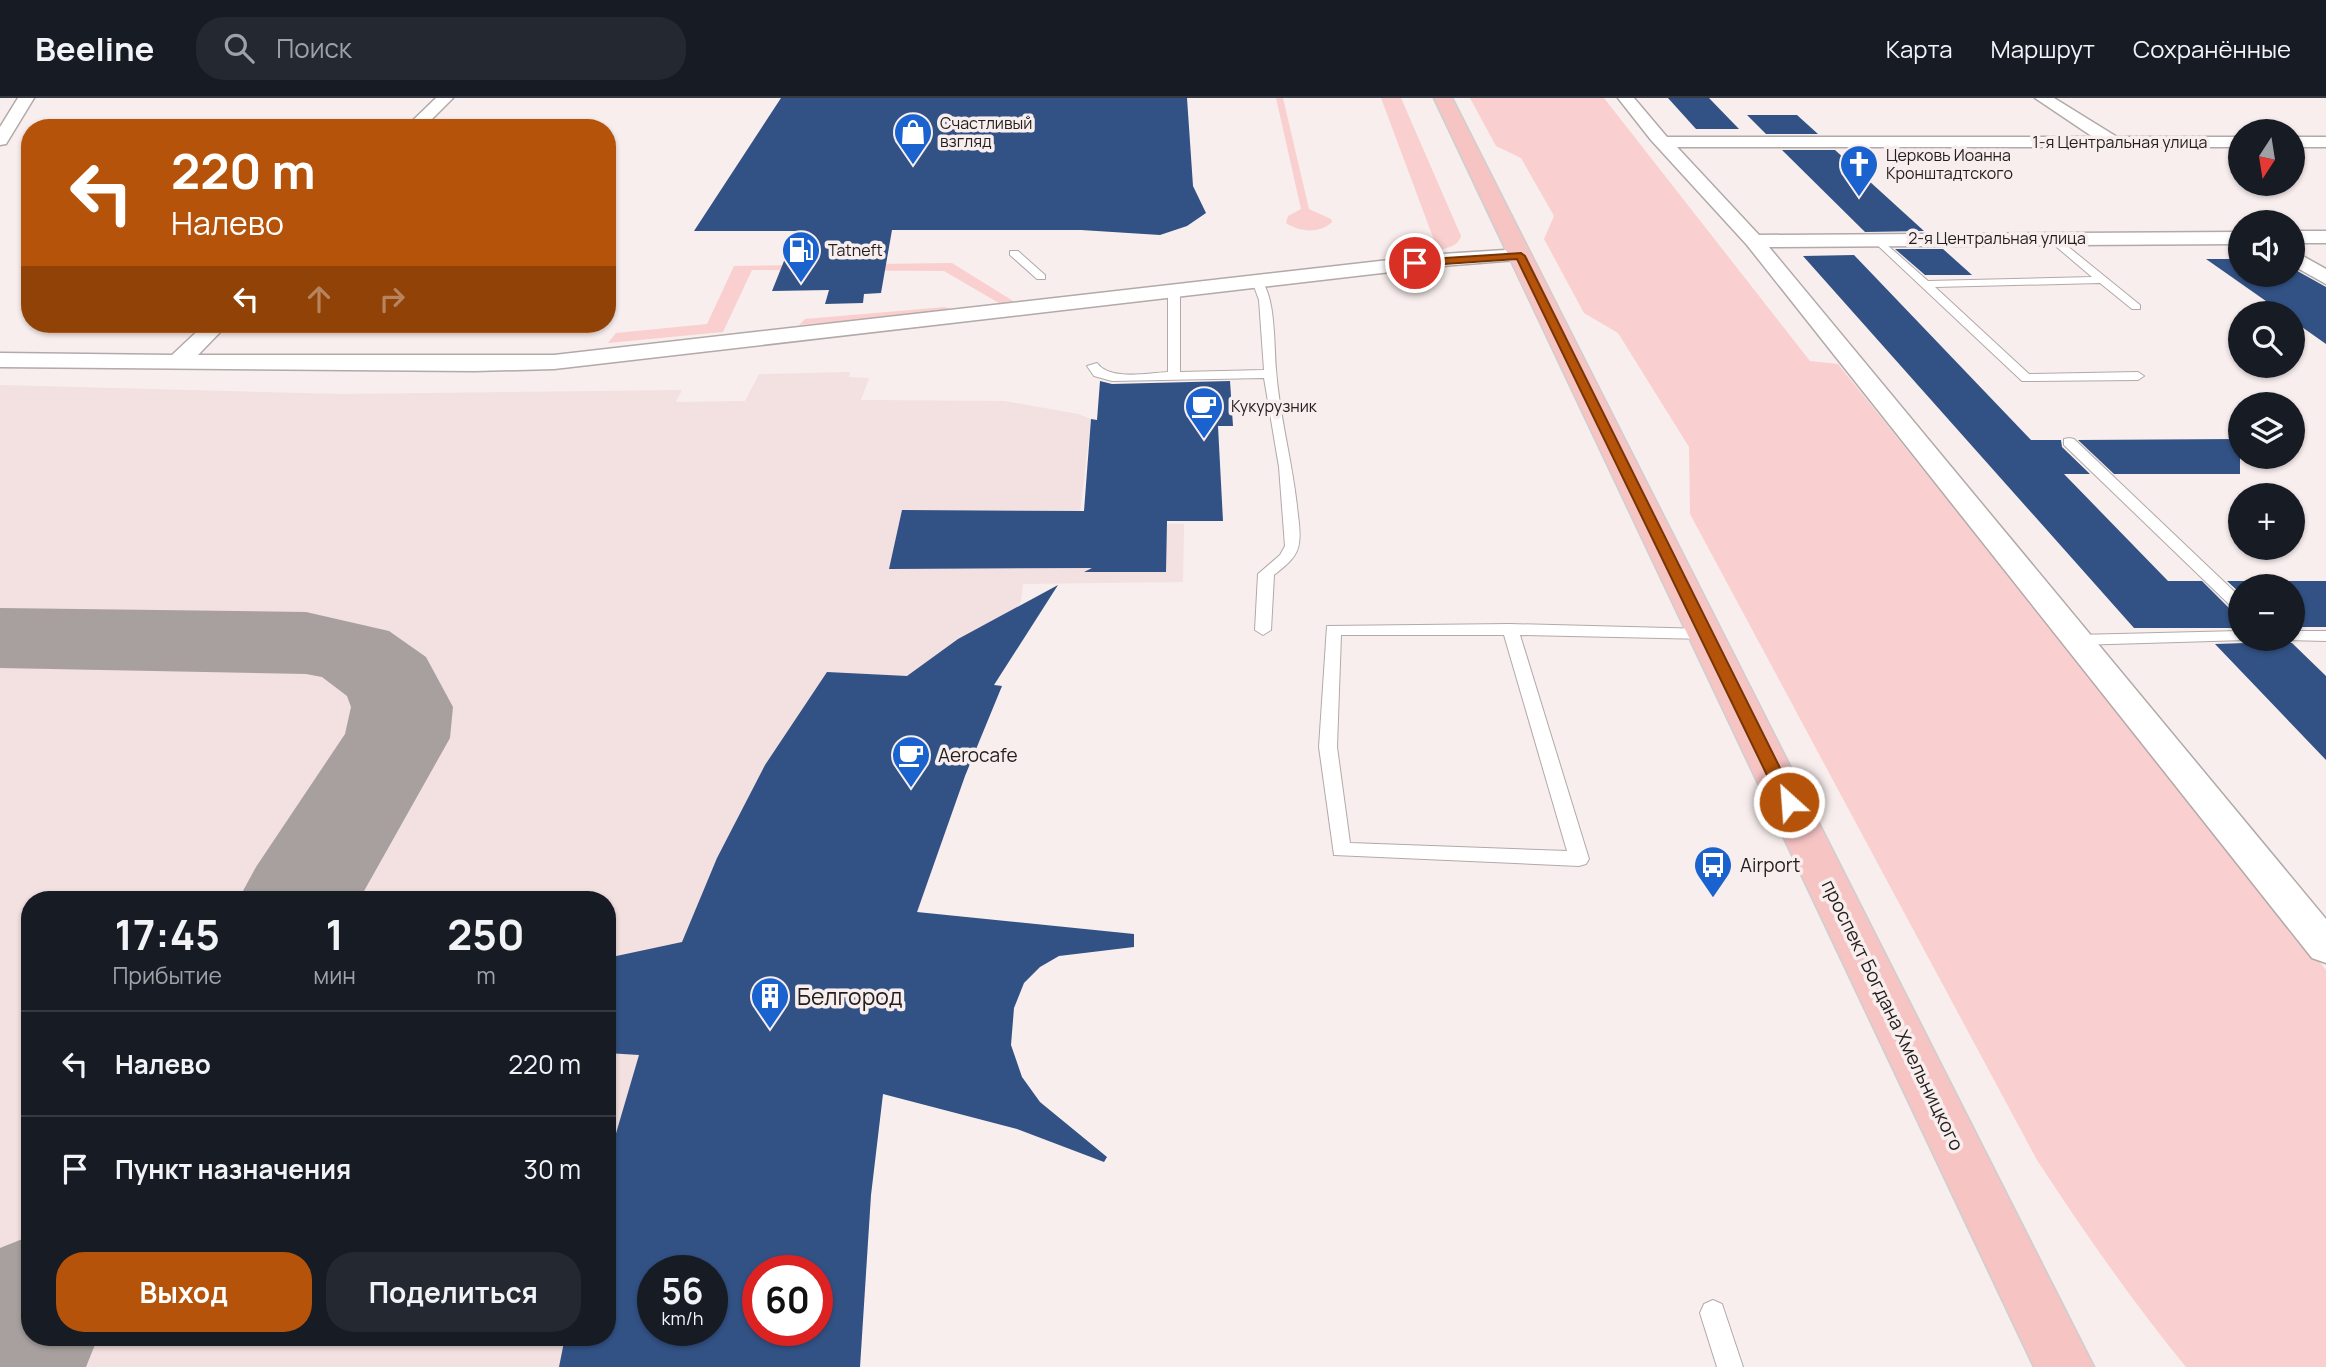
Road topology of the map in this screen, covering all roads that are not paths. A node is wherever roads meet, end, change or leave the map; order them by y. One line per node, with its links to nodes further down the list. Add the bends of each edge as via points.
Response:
1 (26, 98): 7 (street)
2 (444, 98): 6 (street)
3 (1443, 98): 20 (main road, проспект Богдана Хмельницкого)
4 (1626, 98): 8 (street)
5 (2043, 98): 9 (street)
6 (422, 119)
7 (0, 139)
8 (1663, 142): 9 (street, 1-я Центральная улица); 18 (street)
9 (2113, 142): 10 (street, 1-я Центральная улица)
10 (2228, 142)
11 (2305, 142): 12 (street)
12 (2326, 142)
13 (2228, 237): 16 (street, 2-я Центральная улица)
14 (2305, 237): 15 (street)
15 (2326, 237)
16 (2051, 238): 17 (street, 2-я Центральная улица); 24 (lane)
17 (1878, 239): 18 (street, 2-я Центральная улица); 26 (lane)
18 (1755, 241): 44 (street)
19 (1014, 253): 22 (lane)
20 (1521, 256): 25 (street); 40 (main road, проспект Богдана Хмельницкого)
21 (2305, 264): 23 (street)
22 (1041, 277)
23 (2326, 278)
24 (2103, 280): 26 (lane); 28 (lane)
25 (1257, 281): 27 (street); 33 (lane, via 1265,300)
26 (1926, 284): 35 (lane, via 2026,378)
27 (1174, 291): 31 (street, via 554,362); 34 (lane)
28 (2136, 307)
29 (208, 333): 31 (street)
30 (0, 360): 31 (street)
31 (177, 362)
32 (1093, 366): 34 (lane, via 1104,376)
33 (1270, 374): 34 (lane); 39 (lane, via 1286,467 1292,546 1266,575)
34 (1174, 376)
35 (2138, 376)
36 (2070, 442): 37 (lane)
37 (2228, 594)
38 (1510, 629): 38 (lane, via 1579,859 1341,850 1328,747 1333,630); 40 (lane)
39 (1262, 630)
40 (1707, 634): 48 (main road, проспект Богдана Хмельницкого)
41 (2228, 636): 44 (lane)
42 (2305, 636): 43 (lane)
43 (2326, 636)
44 (2077, 640): 45 (street)
45 (2326, 947)
46 (1713, 1313): 47 (lane)
47 (1731, 1367)
48 (2065, 1367)

